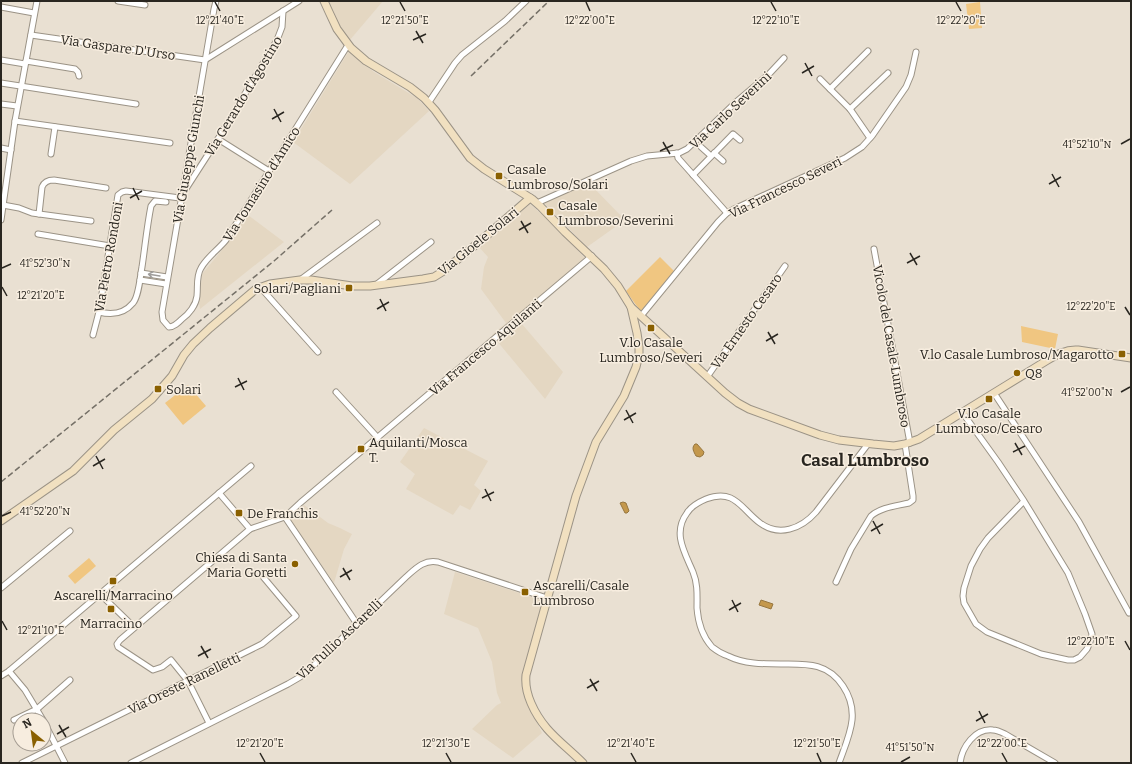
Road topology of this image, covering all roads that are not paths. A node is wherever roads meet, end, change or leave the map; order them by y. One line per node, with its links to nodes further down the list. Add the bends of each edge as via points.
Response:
1 (36, 1): 10 (street)
2 (118, 1): 7 (street)
3 (216, 1): 17 (street, Via Giuseppe Giunchi)
4 (299, 1): 9 (street)
5 (324, 1): 12 (street)
6 (526, 1): 25 (street, via 462,55)
7 (145, 5)
8 (1, 7): 10 (street)
9 (283, 11): 17 (street); 33 (street, Via Gerardo d'Agostino, via 278,40)
10 (34, 13): 11 (street)
11 (31, 35): 17 (street, Via Gaspare D'Urso); 18 (street)
12 (348, 45): 25 (street, via 366,61 410,87); 43 (street, Via Tomasino d'Amico)
13 (868, 51): 24 (street)
14 (916, 52): 32 (street, Via Francesco Severi, via 907,84)
15 (784, 58): 39 (street, Via Carlo Severini, via 693,144)
16 (1, 60): 18 (street)
17 (205, 60): 47 (street, Via Giuseppe Giunchi)
18 (26, 63): 20 (street, via 75,69); 23 (street)
19 (888, 73): 29 (street)
20 (79, 76)
21 (820, 79): 24 (street)
22 (1, 83): 23 (street)
23 (21, 86): 27 (street); 28 (street)
24 (830, 89): 29 (street)
25 (429, 102): 48 (street, via 470,158)
26 (1, 104): 28 (street)
27 (136, 104)
28 (17, 106): 30 (street)
29 (850, 109): 32 (street)
30 (15, 121): 31 (street); 38 (street)
31 (55, 127): 35 (street); 40 (street)
32 (870, 138): 52 (street, Via Francesco Severi, via 850,156)
33 (218, 139): 43 (street); 47 (street, Via Gerardo d'Agostino)
34 (740, 140): 41 (street, via 733,134)
35 (170, 143)
36 (701, 147): 41 (street)
37 (1, 148): 38 (street)
38 (11, 150): 45 (street)
39 (677, 153): 44 (street, via 678,158); 50 (street, Via Carlo Severini, via 636,159)
40 (51, 154)
41 (712, 155): 42 (street); 44 (street)
42 (723, 162)
43 (269, 171): 73 (street, Via Tomasino d'Amico, via 226,240 200,269 196,299 189,311 182,320 171,327 167,326)
44 (693, 175): 52 (street)
45 (3, 185): 51 (street)
46 (106, 188): 53 (street, via 49,180 42,187)
47 (180, 198): 59 (street, Via Pietro Rondoni, via 122,192 117,198); 64 (street, Via Giuseppe Giunchi)
48 (530, 198): 50 (street); 68 (street, Via Gioele Solari, via 438,275)
49 (166, 202): 63 (street, via 155,202 151,205)
50 (537, 203): 61 (street)
51 (3, 205): 53 (street); 54 (street)
52 (727, 213): 72 (street, Via Francesco Severi)
53 (39, 214): 55 (street)
54 (1, 220)
55 (91, 221)
56 (377, 223): 66 (street)
57 (38, 234): 59 (street)
58 (431, 242): 68 (street)
59 (110, 246): 71 (street, Via Pietro Rondoni)
60 (874, 249): 83 (street, Vicolo del Casale Lumbroso)
61 (592, 256): 70 (street); 81 (street, Via Francesco Aquilanti)
62 (785, 266): 77 (street, Via Ernesto Cesaro)
63 (141, 273): 64 (street, one-way to 63); 65 (street)
64 (168, 277): 67 (street, Via Giuseppe Giunchi)
65 (140, 280): 67 (street); 71 (street, via 137,296 127,309 114,314)
66 (300, 280): 68 (street, Via Gioele Solari); 69 (street, Via Gioele Solari)
67 (166, 284): 73 (street, Via Giuseppe Giunchi)
68 (375, 286)
69 (260, 287): 75 (street); 88 (street, Via Gioele Solari, via 193,344 169,380 152,399 116,428 72,471)
70 (631, 307): 72 (street, Vicolo del Casale Lumbroso); 95 (street, via 639,347 636,368 624,396 590,456)
71 (99, 312): 74 (street, Via Pietro Rondoni)
72 (641, 316): 77 (street, Vicolo del Casale Lumbroso)
73 (162, 317)
74 (94, 335)
75 (318, 352)
76 (1131, 358): 79 (street, Vicolo del Casale Lumbroso, via 1069,350 1050,358)
77 (707, 377): 82 (street, Vicolo del Casale Lumbroso, via 735,401 760,414 820,435)
78 (336, 392): 81 (street)
79 (994, 393): 80 (street, Vicolo del Casale Lumbroso); 96 (street, via 1079,522)
80 (962, 412): 83 (street, Vicolo del Casale Lumbroso); 86 (street)
81 (378, 438): 87 (street, Via Francesco Aquilanti)
82 (868, 444): 83 (street, Vicolo del Casale Lumbroso); 113 (street, via 816,512 797,527 784,530 770,528 758,522 735,500 718,496 704,500 691,508 684,517 680,533 682,548 697,583 700,624 706,639 714,649 743,662 819,666 832,673 842,684 850,699 853,718)
83 (908, 444): 92 (street, via 913,500 881,510 871,516 851,549)
84 (251, 466): 85 (street)
85 (219, 493): 89 (street); 94 (street)
86 (1024, 501): 86 (street, via 1067,571 1091,632 1087,648 1074,660 1041,654 986,632 976,624 964,603 964,588 980,549)
87 (285, 517): 89 (street, Via Francesco Aquilanti); 97 (street)
88 (1, 521)
89 (250, 529): 98 (street, Via Francesco Aquilanti)
90 (70, 531): 93 (street)
91 (264, 578): 102 (street, Via Oreste Ranelletti, via 296,616 262,644)
92 (836, 582)
93 (1, 588)
94 (100, 594): 98 (street); 99 (street)
95 (547, 598): 97 (street, Via Tullio Ascarelli, via 429,561 409,574); 112 (street, via 526,671 527,691 545,727)
96 (1129, 613)
97 (357, 624): 106 (street, Via Tullio Ascarelli, via 300,677)
98 (134, 627): 102 (street, Via Francesco Aquilanti, via 120,640 118,647 153,670 171,660)
99 (9, 671): 100 (street); 103 (street, via 26,690)
100 (1, 676)
101 (70, 680): 103 (street)
102 (188, 681): 106 (street); 108 (street, Via Oreste Ranelletti)
103 (37, 709): 104 (street); 105 (street)
104 (31, 712)
105 (38, 712)
106 (209, 724): 111 (street, Via Tullio Ascarelli)
107 (52, 738): 108 (street)
108 (56, 746): 109 (street, Via Oreste Ranelletti); 110 (street)
109 (22, 763)
110 (64, 763)
111 (131, 763)
112 (583, 763)
113 (839, 763)
114 (960, 763): 115 (street, via 962,753 980,732 997,730)
115 (1055, 763)

